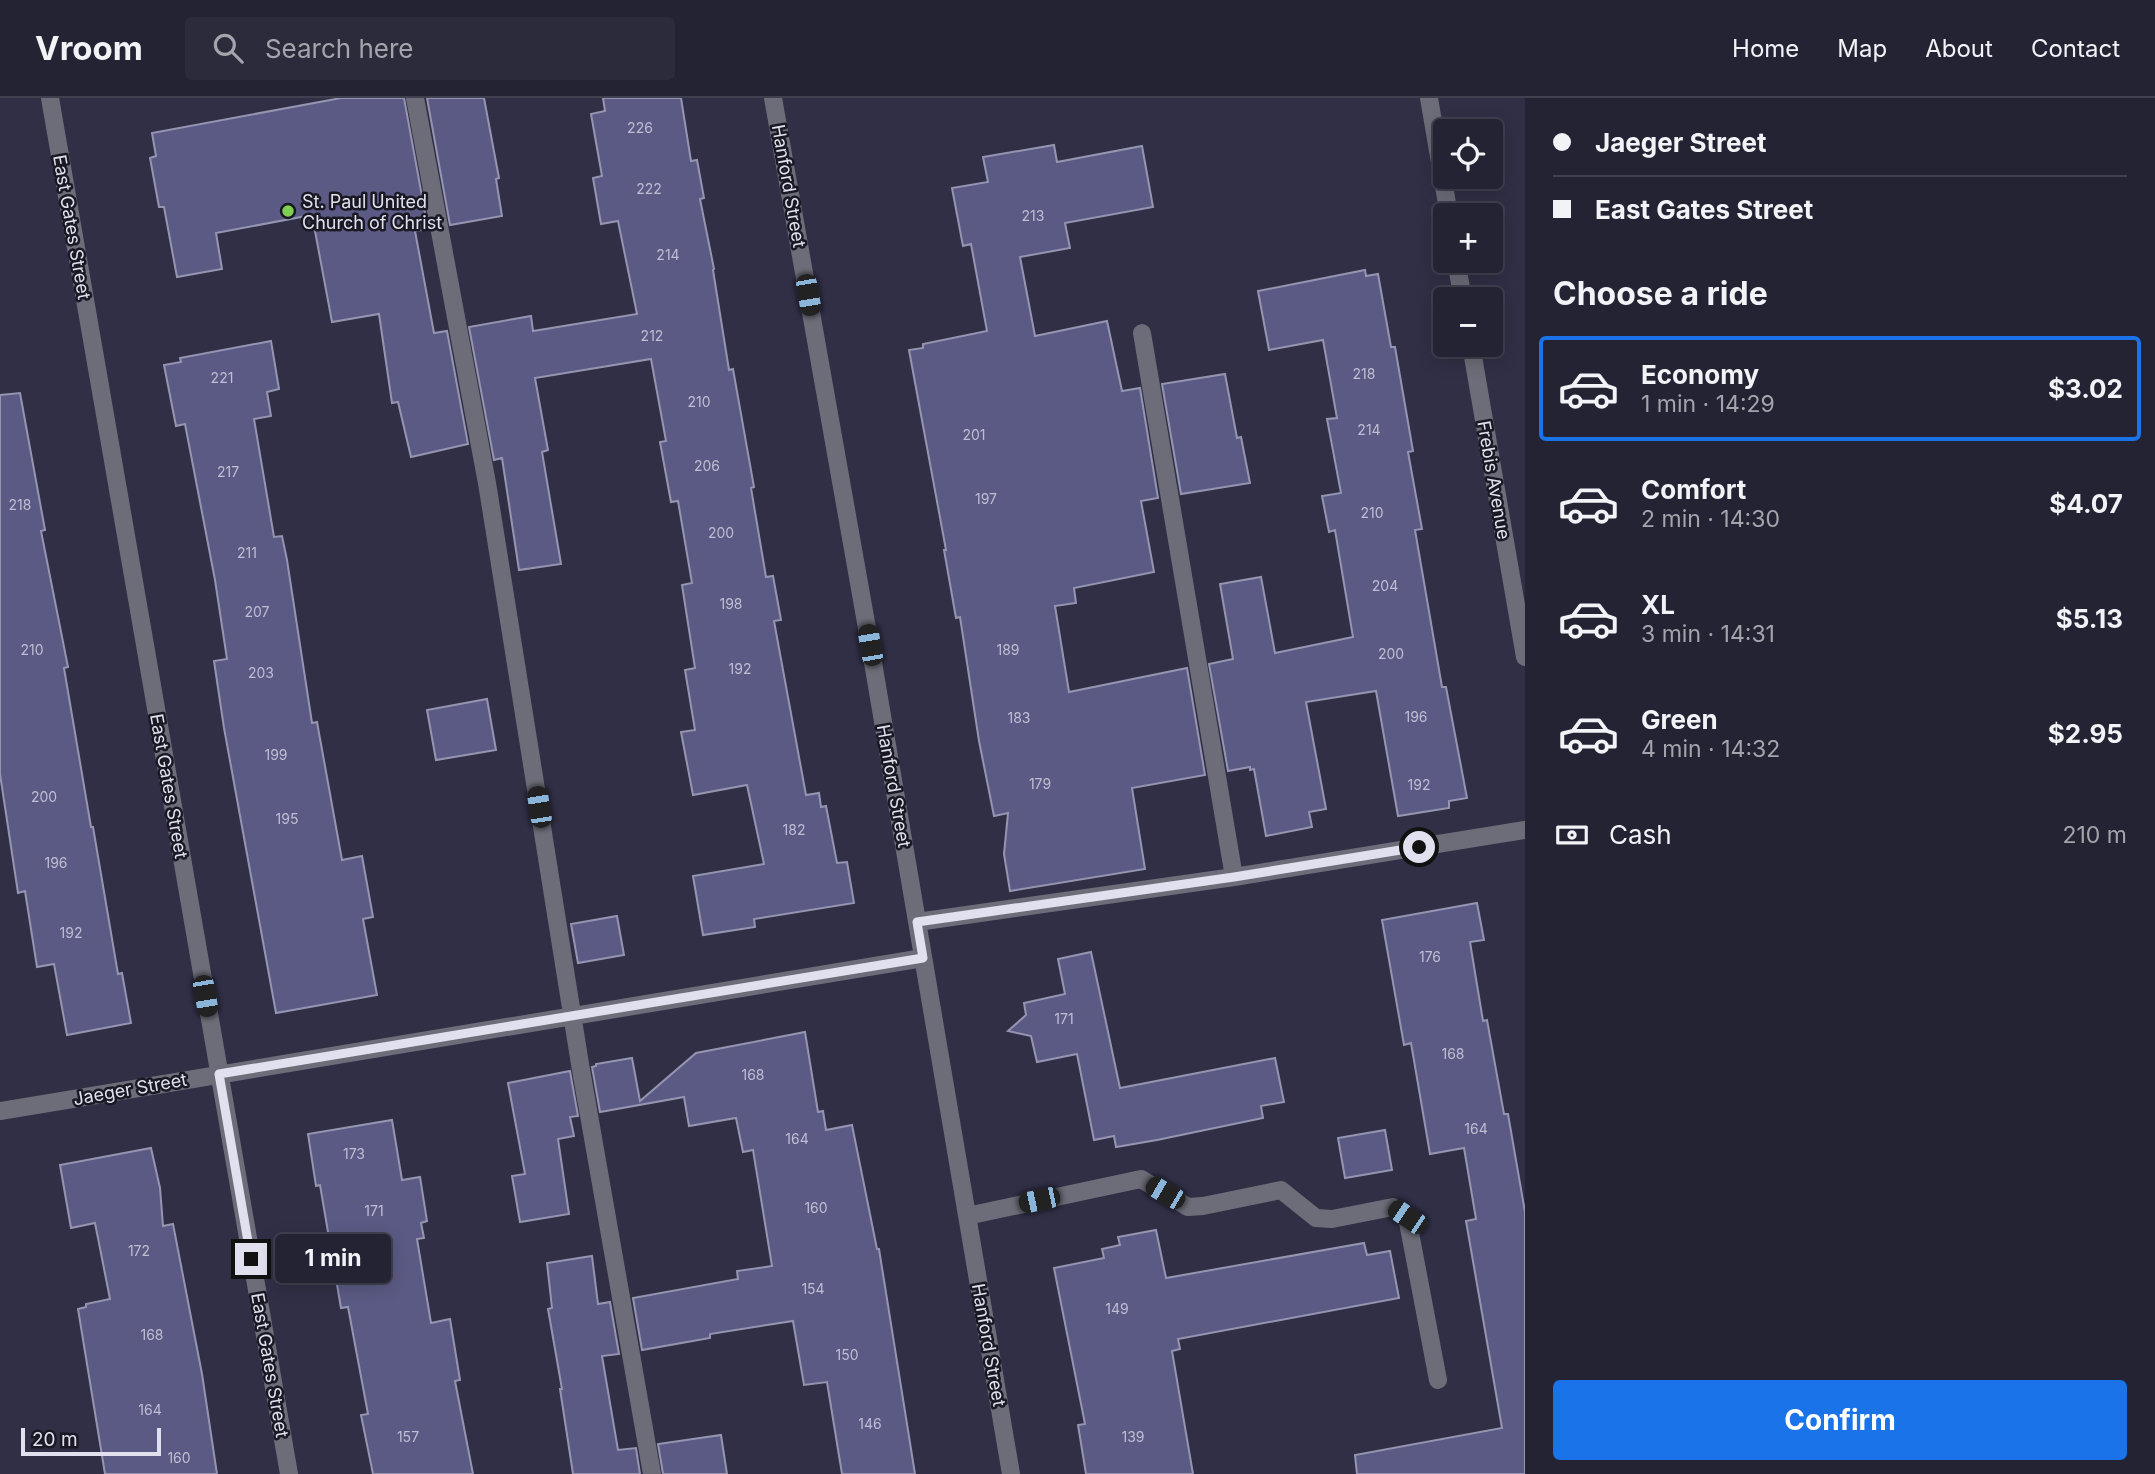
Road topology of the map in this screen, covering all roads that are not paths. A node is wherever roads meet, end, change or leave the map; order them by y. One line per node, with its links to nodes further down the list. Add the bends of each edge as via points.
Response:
1 (50, 98): 14 (street, East Gates Street)
2 (415, 98): 13 (street, via 487,483)
3 (773, 98): 11 (street, Hanford Street)
4 (1429, 98): 5 (street)
5 (1447, 203)
6 (1142, 333): 10 (street)
7 (1473, 357): 8 (street, Frebis Avenue)
8 (1525, 657)
9 (1525, 830): 10 (street)
10 (1234, 877): 11 (street)
11 (917, 922): 12 (street, Hanford Street)
12 (923, 958): 13 (street, Jaeger Street); 16 (street, Hanford Street)
13 (572, 1016): 14 (street, Jaeger Street); 19 (street)
14 (219, 1074): 15 (street, Jaeger Street); 18 (street, East Gates Street)
15 (0, 1111)
16 (967, 1216): 17 (street, via 1141,1180 1188,1207 1281,1190 1316,1218 1393,1207 1407,1217); 20 (street, Hanford Street)
17 (1438, 1380)
18 (289, 1474)
19 (652, 1474)
20 (1011, 1474)

